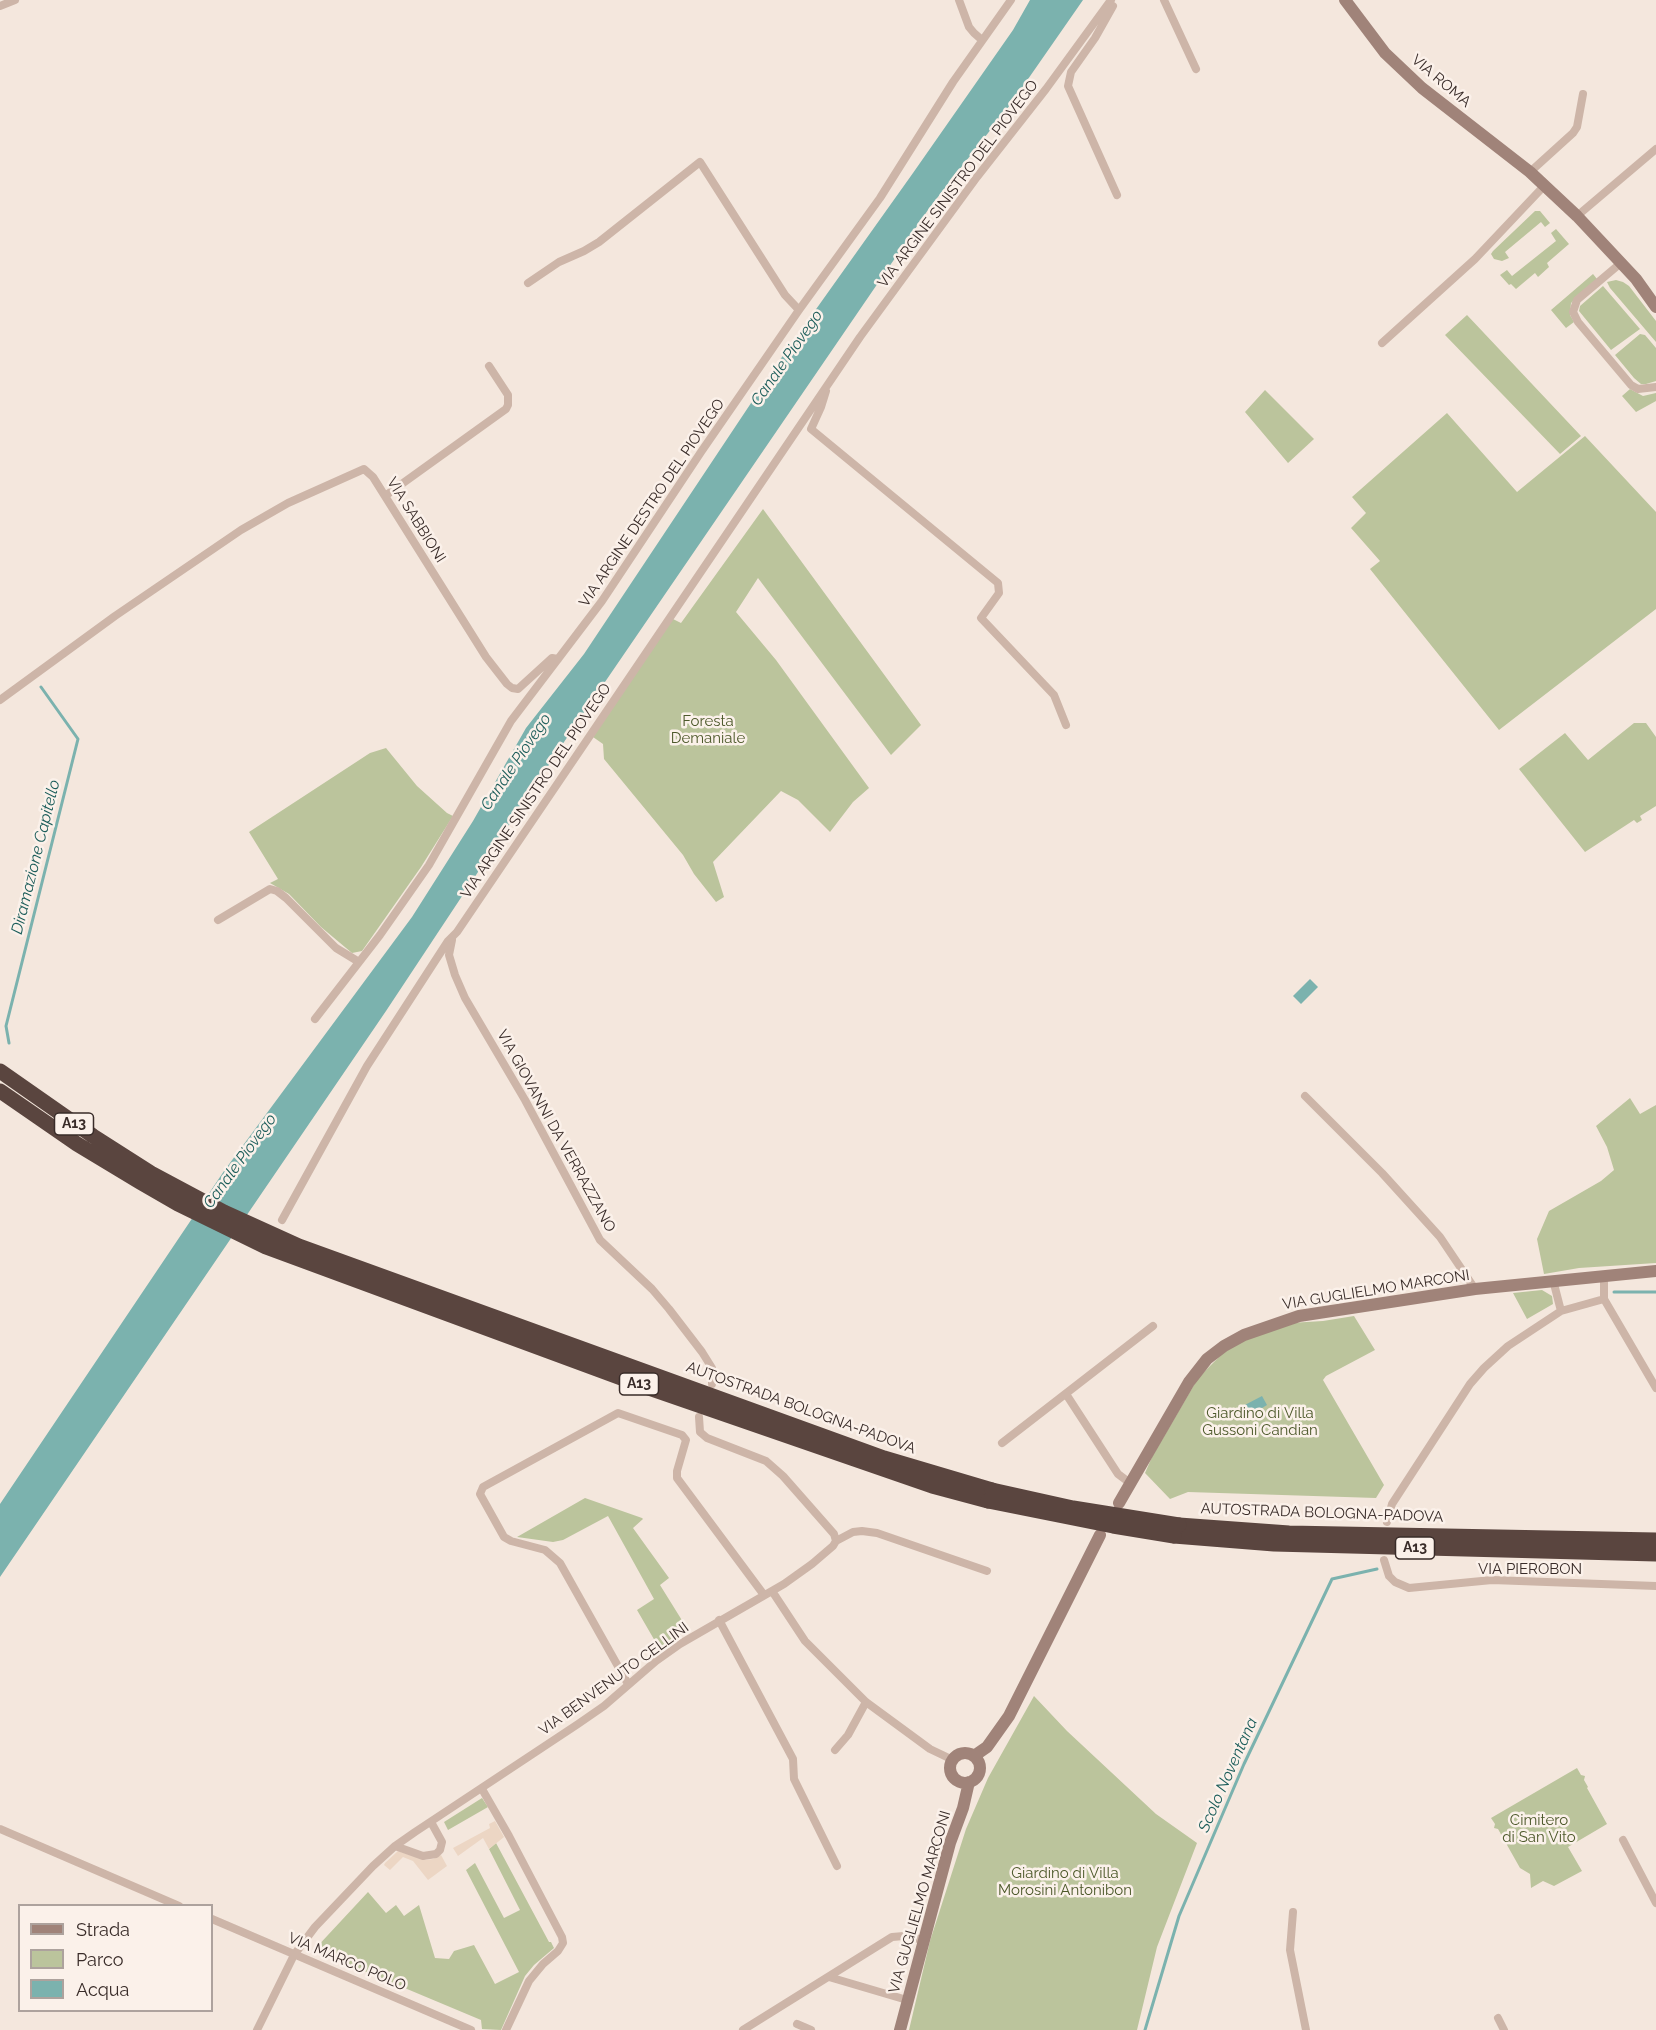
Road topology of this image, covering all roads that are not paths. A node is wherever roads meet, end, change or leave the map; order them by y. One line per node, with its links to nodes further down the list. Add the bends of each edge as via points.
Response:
1 (15, 0): 8 (street)
2 (959, 0): 9 (street, via 969,27)
3 (1011, 0): 9 (street, VIA ARGINE DESTRO DEL PIOVEGO)
4 (1111, 0): 23 (street, VIA ARGINE SINISTRO DEL PIOVEGO, via 929,241)
5 (1116, 0): 15 (street, via 1071,72 1068,86)
6 (1164, 0): 10 (street)
7 (1345, 0): 13 (street, VIA ROMA, via 1386,53 1422,88)
8 (0, 6)
9 (982, 40): 20 (street, VIA ARGINE DESTRO DEL PIOVEGO, via 880,198)
10 (1196, 69)
11 (1583, 94): 13 (street, via 1573,133)
12 (1656, 149): 16 (street)
13 (1530, 172): 14 (street, VIA ROMA)
14 (1545, 185): 16 (street, VIA ROMA); 21 (street, via 1472,261)
15 (1117, 195)
16 (1578, 216): 17 (street, VIA ROMA)
17 (1622, 262): 19 (street, VIA ROMA); 24 (street, via 1577,300 1573,312 1631,385 1638,390)
18 (528, 284): 20 (street, via 559,262 599,242 700,162 785,295)
19 (1656, 307)
20 (800, 310): 26 (street, VIA ARGINE DESTRO DEL PIOVEGO, via 602,601)
21 (1382, 343)
22 (489, 366): 25 (street, via 508,395 506,409)
23 (827, 385): 28 (street, VIA ARGINE SINISTRO DEL PIOVEGO, via 811,429 998,583 999,593 981,618 1054,695); 30 (street, VIA ARGINE SINISTRO DEL PIOVEGO)
24 (1656, 387)
25 (385, 496): 26 (street, VIA SABBIONI, via 507,684 518,689 552,658); 27 (street, VIA SABBIONI, via 364,469 288,503 241,530 115,616)
26 (558, 659): 31 (street, VIA ARGINE DESTRO DEL PIOVEGO, via 512,722 429,865)
27 (0, 700)
28 (1066, 725)
29 (218, 920): 31 (street, via 270,890 277,891 336,948)
30 (457, 932): 37 (street, VIA ARGINE SINISTRO DEL PIOVEGO, via 367,1066); 45 (street, VIA GIOVANNI DA VERRAZZANO, via 449,955 454,975 600,1240 652,1289 702,1352 712,1368)
31 (359, 962): 32 (street, VIA ARGINE DESTRO DEL PIOVEGO)
32 (315, 1019)
33 (0, 1071): 36 (highway, AUTOSTRADA BOLOGNA-PADOVA / A13)
34 (0, 1090): 36 (highway, AUTOSTRADA BOLOGNA-PADOVA / A13, via 77,1144)
35 (1305, 1096): 41 (street, via 1440,1237)
36 (146, 1178): 53 (highway, AUTOSTRADA BOLOGNA-PADOVA / A13, bridge, via 224,1212 296,1252 990,1495)
37 (282, 1220)
38 (1656, 1271): 39 (street, VIA GUGLIELMO MARCONI)
39 (1604, 1276): 40 (street, VIA GUGLIELMO MARCONI); 42 (street)
40 (1553, 1280): 41 (street, VIA GUGLIELMO MARCONI); 43 (street)
41 (1475, 1289): 50 (street, VIA GUGLIELMO MARCONI, via 1299,1316 1224,1346 1207,1359 1189,1382)
42 (1604, 1299): 43 (street); 46 (street)
43 (1561, 1311): 52 (street, via 1508,1346 1470,1384 1392,1504)
44 (1153, 1326): 47 (street)
45 (712, 1384)
46 (1656, 1388)
47 (1066, 1394): 49 (street); 50 (street, via 1118,1474)
48 (699, 1417): 56 (street, via 700,1432 707,1438 766,1461 783,1476)
49 (1002, 1443)
50 (1130, 1483): 51 (street, VIA GUGLIELMO MARCONI)
51 (1119, 1503)
52 (1387, 1522)
53 (1177, 1530): 55 (highway, AUTOSTRADA BOLOGNA-PADOVA / A13); 57 (highway, AUTOSTRADA BOLOGNA-PADOVA / A13, via 1274,1544)
54 (1100, 1535): 66 (street, via 1009,1716 987,1747)
55 (1656, 1540)
56 (836, 1541): 59 (street, via 853,1532 877,1533); 61 (street, via 812,1564)
57 (1656, 1554)
58 (1384, 1560): 60 (street, VIA PIEROBON, via 1389,1576 1409,1588 1492,1580)
59 (987, 1571)
60 (1656, 1586)
61 (768, 1593): 62 (street, VIA BENVENUTO CELLINI); 63 (street, via 677,1478 686,1440 682,1435 618,1413 483,1487 480,1494 504,1537 544,1550 560,1563); 64 (street, via 805,1641)
62 (719, 1620): 63 (street, VIA BENVENUTO CELLINI); 74 (street, via 793,1760 794,1779)
63 (628, 1684): 69 (street, VIA BENVENUTO CELLINI, via 604,1706)
64 (866, 1702): 65 (street); 67 (street, via 930,1749)
65 (835, 1750)
66 (974, 1756): 67 (street, via 961,1754); 68 (street, VIA GUGLIELMO MARCONI, via 980,1768 977,1777)
67 (953, 1760): 68 (street, via 955,1778)
68 (969, 1782): 79 (street, VIA GUGLIELMO MARCONI)
69 (482, 1789): 70 (street, VIA BENVENUTO CELLINI); 87 (street, via 563,1943 534,1972)
70 (430, 1822): 73 (street, VIA BENVENUTO CELLINI); 73 (street, via 441,1842 436,1854 423,1856)
71 (0, 1829): 76 (street)
72 (1623, 1840): 75 (street)
73 (395, 1846): 80 (street, VIA BENVENUTO CELLINI, via 339,1900)
74 (837, 1866)
75 (1656, 1903)
76 (177, 1904)
77 (1293, 1912): 91 (street, via 1290,1950)
78 (213, 1919): 80 (street, VIA MARCO POLO)
79 (924, 1940): 81 (street, via 892,1937); 82 (street, VIA GUGLIELMO MARCONI)
80 (294, 1955): 85 (street, VIA BENVENUTO CELLINI); 86 (street, VIA MARCO POLO)
81 (829, 1977): 82 (street); 88 (street)
82 (907, 2000): 90 (street, VIA GUGLIELMO MARCONI)
83 (1498, 2018): 92 (street)
84 (797, 2024): 89 (street)
85 (257, 2030)
86 (471, 2030)
87 (506, 2030)
88 (743, 2030)
89 (811, 2030)
90 (900, 2030)
91 (1306, 2030)
92 (1504, 2030)

